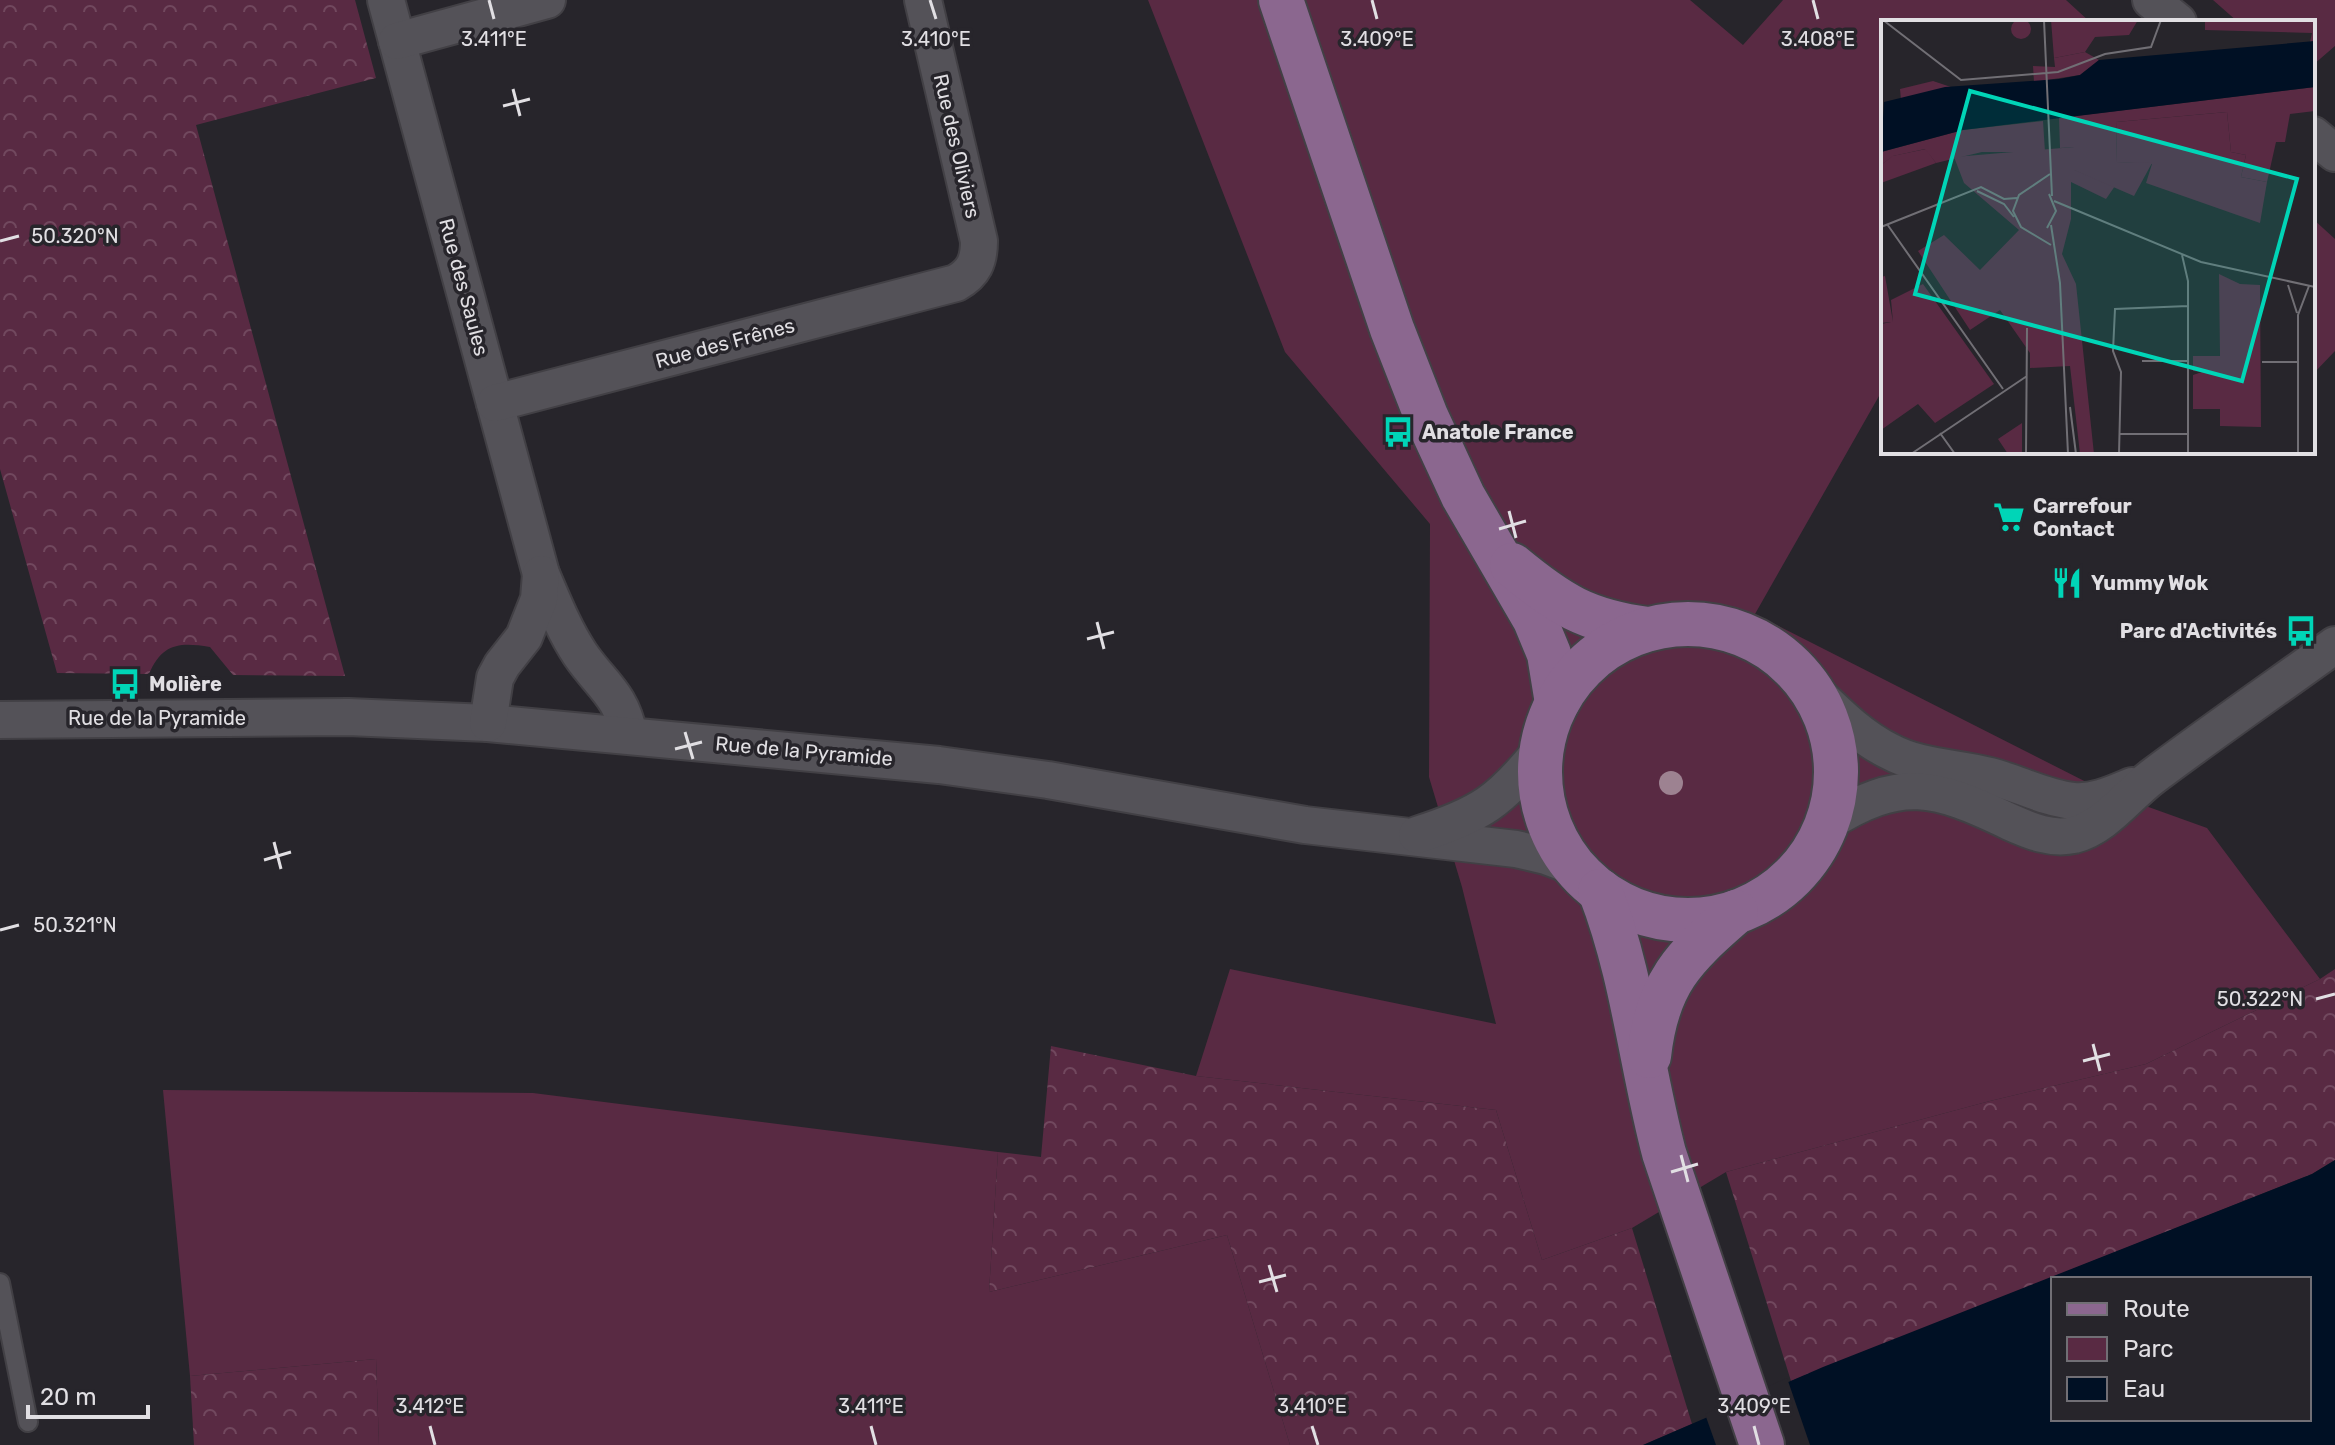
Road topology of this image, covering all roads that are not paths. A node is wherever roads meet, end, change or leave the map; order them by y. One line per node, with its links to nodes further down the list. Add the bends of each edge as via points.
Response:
1 (386, 0): 7 (street, Rue des Saules)
2 (547, 0): 7 (street)
3 (923, 0): 10 (street, Rue des Oliviers, via 979,241 975,266)
4 (1281, 0): 12 (main road, via 1397,341 1444,456)
5 (2151, 0): 6 (street)
6 (2176, 20)
7 (397, 41): 11 (street, Rue des Saules)
8 (2315, 137): 9 (street)
9 (2335, 153)
10 (956, 283): 11 (street, Rue des Frênes)
11 (495, 403): 13 (street, Rue des Saules)
12 (1495, 550): 14 (main road, via 1575,610 1616,625); 17 (main road, via 1549,654)
13 (541, 574): 19 (street, Rue des Saules, via 539,599 524,637 495,678); 20 (street, Rue des Saules, via 569,636 622,710)
14 (1648, 629): 16 (main road, via 1689,624 1750,636 1785,659); 17 (main road, via 1595,657)
15 (2335, 645): 22 (street)
16 (1812, 689): 22 (street, via 1873,743 1912,761 1994,777 2075,802); 23 (main road, via 1829,725 1837,765)
17 (1557, 703): 21 (main road)
18 (0, 720): 19 (street, Rue de la Pyramide, via 348,717)
19 (488, 723): 20 (street, Rue de la Pyramide)
20 (629, 735): 24 (street, Rue de la Pyramide, via 939,765 1305,825)
21 (1541, 750): 24 (street, Rue de la Pyramide, via 1516,782 1485,807); 25 (main road, via 1543,803 1555,837)
22 (2149, 780): 23 (street, via 2075,835 2028,831 1968,802 1932,792 1870,799)
23 (1827, 823): 26 (main road, via 1792,878)
24 (1411, 837): 25 (street, Rue de la Pyramide, via 1532,852)
25 (1588, 879): 26 (main road, via 1631,909 1665,918 1701,920); 27 (main road, via 1619,943)
26 (1736, 912): 27 (main road, via 1695,947 1674,975 1657,1016)
27 (1647, 1070): 30 (main road, via 1664,1153)
28 (0, 1283): 29 (lane)
29 (28, 1422)
30 (1762, 1445)

